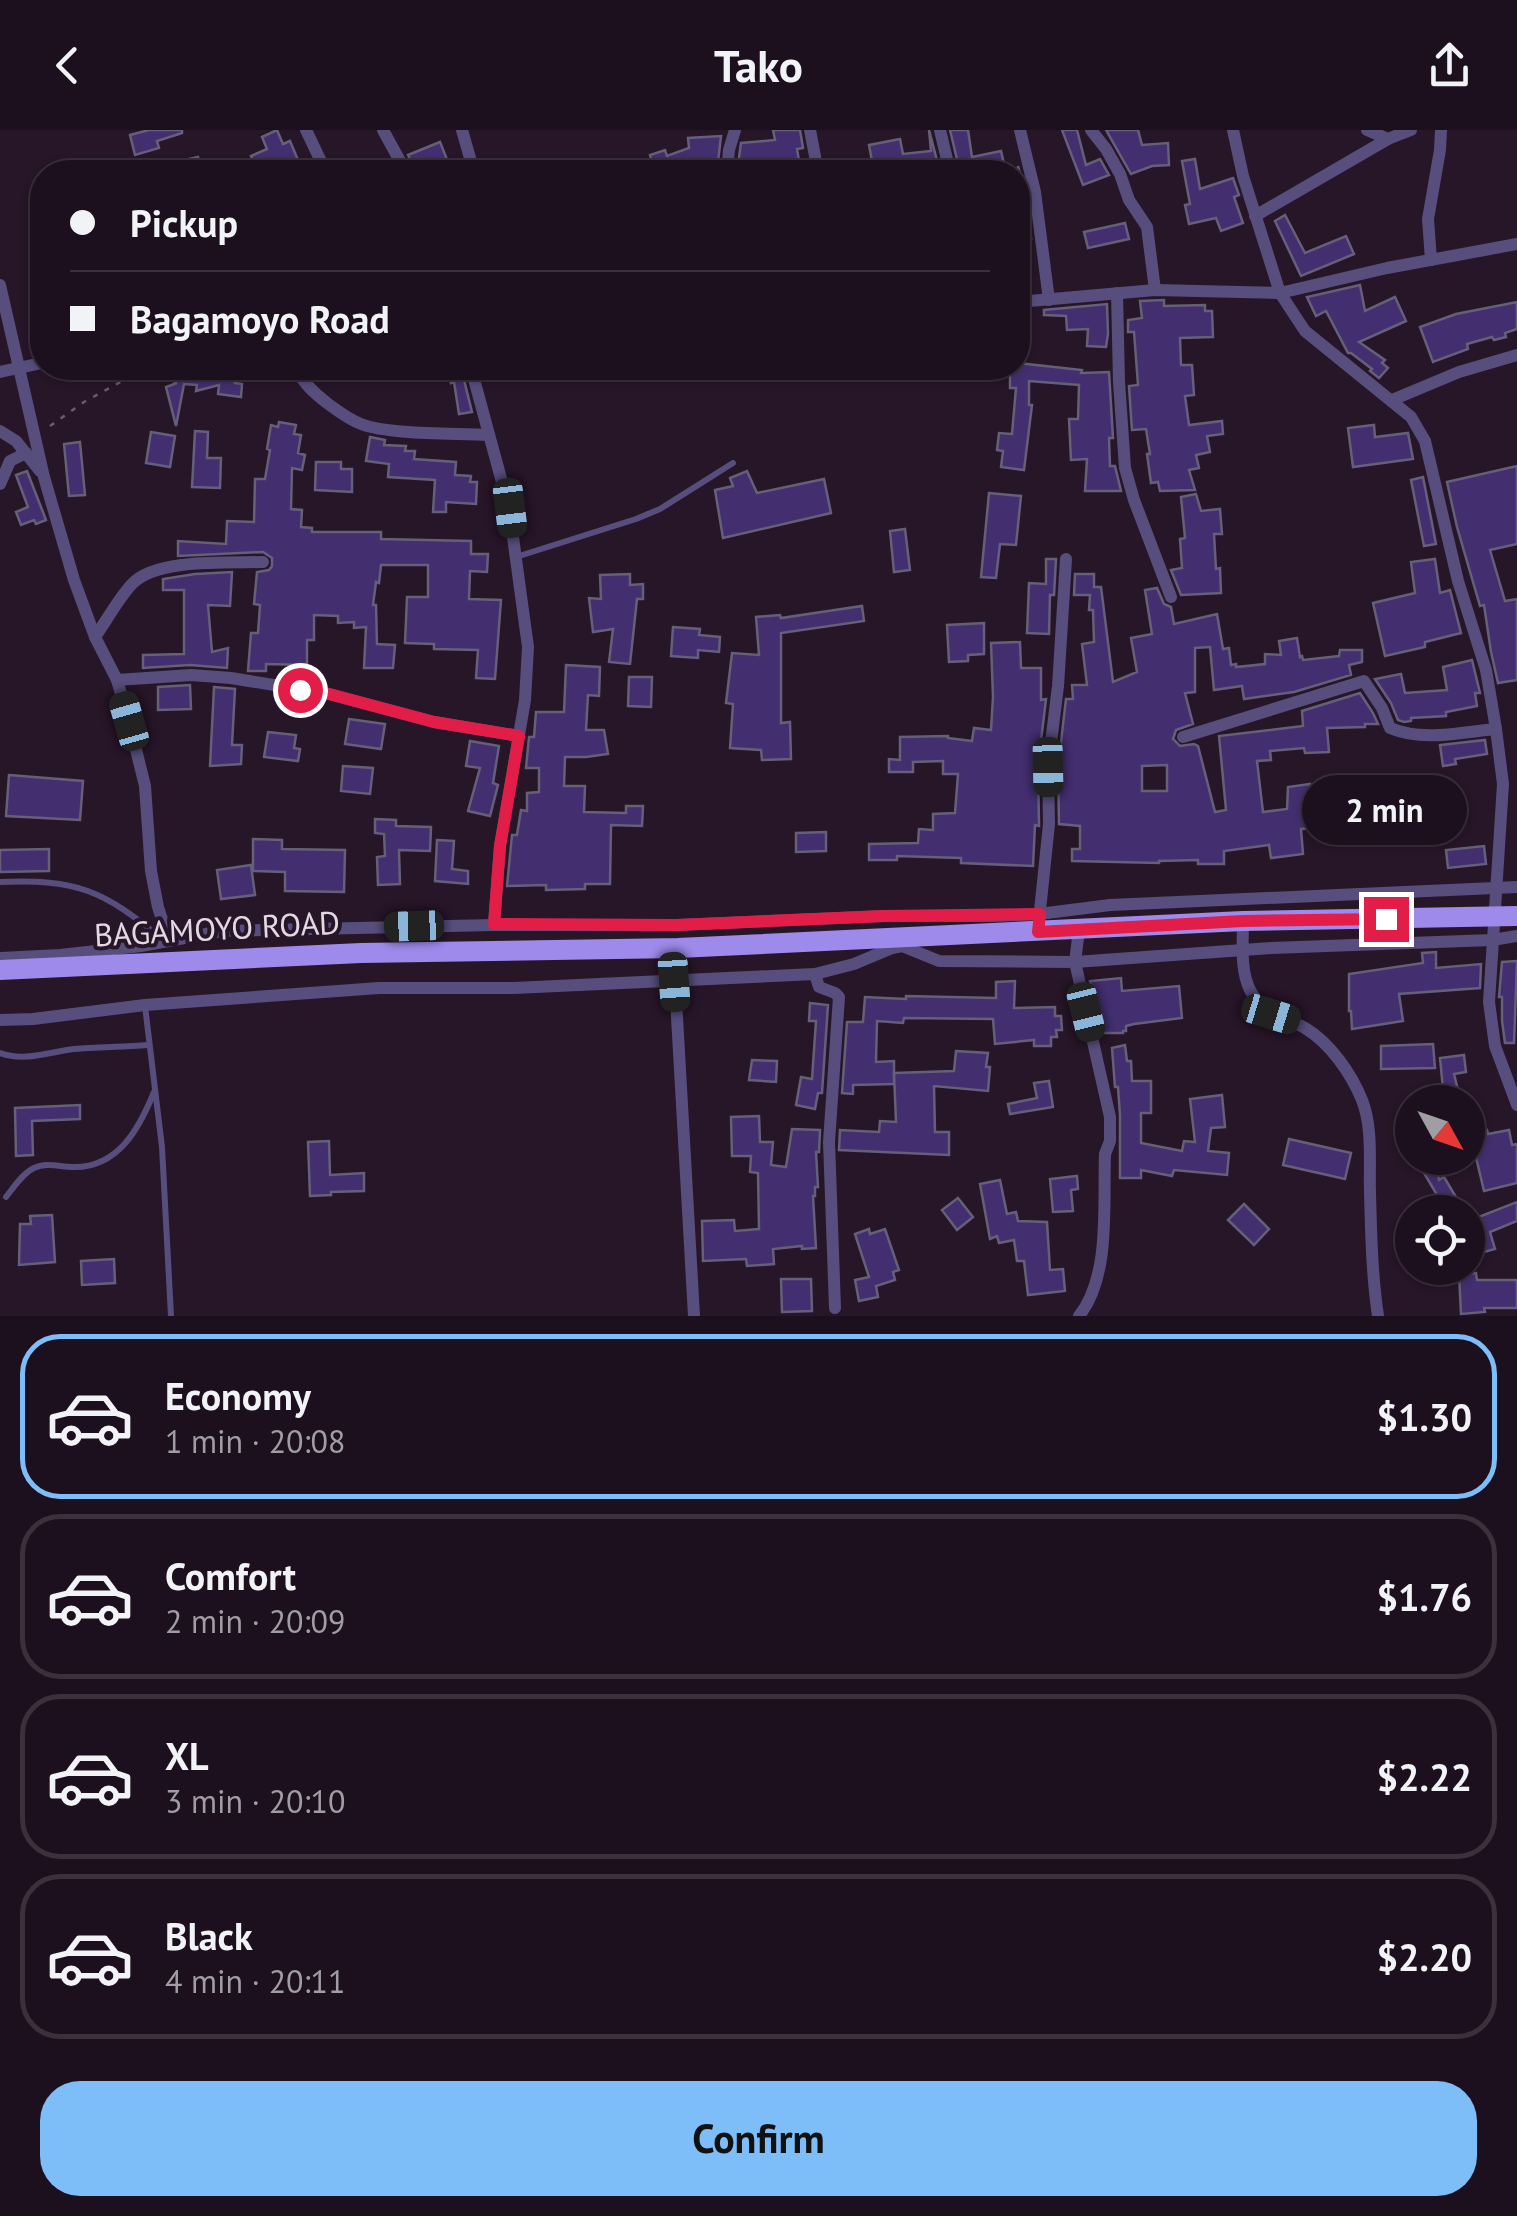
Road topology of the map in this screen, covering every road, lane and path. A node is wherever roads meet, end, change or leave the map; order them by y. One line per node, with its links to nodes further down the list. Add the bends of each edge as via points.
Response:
1 (306, 130): 14 (street)
2 (382, 130): 15 (street)
3 (462, 130): 16 (street)
4 (735, 130): 17 (street)
5 (810, 130): 18 (street)
6 (940, 130): 19 (street)
7 (1020, 130): 20 (street)
8 (1091, 130): 26 (street, via 1147,226)
9 (1232, 130): 22 (street)
10 (1367, 130): 13 (street)
11 (1411, 130): 13 (street)
12 (1441, 130): 24 (street, via 1428,219)
13 (1388, 139): 22 (street)
14 (320, 160)
15 (399, 160)
16 (471, 160)
17 (728, 160)
18 (816, 160)
19 (947, 160)
20 (1027, 160)
21 (1030, 171): 29 (street)
22 (1255, 216): 28 (street)
23 (1517, 244): 24 (street)
24 (1431, 260): 28 (street)
25 (0, 285): 33 (street)
26 (1155, 290): 27 (street); 28 (street)
27 (1117, 293): 29 (street); 47 (street, via 1125,468)
28 (1280, 293): 38 (street, via 1306,331)
29 (1049, 300): 30 (street)
30 (1030, 301)
31 (1517, 355): 38 (street)
32 (30, 366): 33 (street)
33 (19, 368): 34 (street); 41 (street)
34 (0, 372)
35 (125, 380): 41 (path, via 66,413)
36 (303, 380): 40 (street, via 365,426)
37 (475, 380): 40 (street)
38 (1392, 400): 50 (street, via 1425,442)
39 (0, 431): 41 (street)
40 (488, 435): 44 (street, via 510,508)
41 (31, 448): 43 (street, via 10,461); 48 (street)
42 (733, 463): 44 (lane, via 660,509)
43 (0, 484)
44 (516, 558): 51 (street, via 528,647)
45 (1066, 558): 59 (street)
46 (263, 562): 48 (street, via 150,573 134,582)
47 (1172, 597)
48 (96, 636): 49 (street)
49 (117, 680): 51 (street, via 232,678); 64 (street, via 144,786 151,871)
50 (1496, 728): 52 (street, via 1398,732 1364,680); 54 (street, via 1503,784)
51 (519, 736): 60 (street)
52 (1184, 737)
53 (0, 882): 64 (lane, via 62,883 94,892)
54 (1497, 886): 55 (street); 57 (street); 59 (street, via 1110,906)
55 (1517, 886)
56 (1517, 916): 57 (highway, BAGAMOYO ROAD)
57 (1493, 917): 58 (highway, BAGAMOYO ROAD); 63 (street)
58 (1243, 921): 61 (highway, BAGAMOYO ROAD); 67 (street)
59 (1039, 923): 60 (street, via 884,916); 61 (highway, BAGAMOYO ROAD); 65 (highway, BAGAMOYO ROAD)
60 (494, 924): 64 (street, via 222,931)
61 (1079, 930): 69 (street)
62 (1517, 936): 63 (street)
63 (1492, 940): 67 (street); 78 (street, via 1495,1046)
64 (167, 941): 68 (street)
65 (901, 942): 66 (highway, BAGAMOYO ROAD); 69 (street, via 939,961); 71 (street)
66 (678, 948): 70 (highway, BAGAMOYO ROAD, via 361,952); 72 (street)
67 (1244, 950): 69 (street); 84 (street, via 1244,976 1259,1004 1327,1046 1364,1104)
68 (0, 958)
69 (1075, 962): 83 (street, via 1110,1117 1102,1253 1089,1304)
70 (0, 970)
71 (815, 974): 72 (street); 80 (street, via 819,987 838,996 829,1142)
72 (674, 982): 73 (street, via 380,988); 82 (street)
73 (145, 1005): 74 (street); 75 (lane)
74 (0, 1020)
75 (148, 1045): 76 (lane, via 47,1056); 77 (lane)
76 (0, 1053)
77 (155, 1091): 79 (lane, via 109,1160 35,1167); 81 (lane)
78 (1517, 1106)
79 (6, 1196)
80 (835, 1308)
81 (171, 1316)
82 (694, 1316)
83 (1079, 1316)
84 (1378, 1316)

